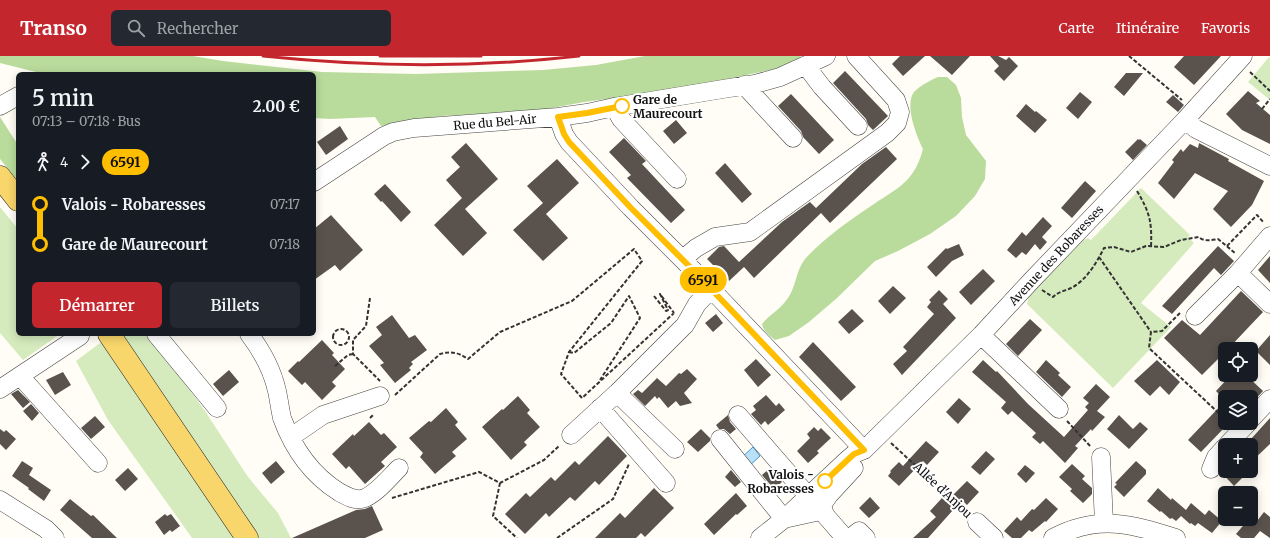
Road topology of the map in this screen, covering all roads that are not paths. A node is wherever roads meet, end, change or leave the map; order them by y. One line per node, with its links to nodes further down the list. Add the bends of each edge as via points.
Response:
1 (856, 56): 18 (street, via 896,100 900,112 897,123 887,133 750,232 715,237)
2 (1241, 58): 9 (street, Avenue des Robaresses)
3 (818, 59): 4 (street, Rue du Bel-Air, via 780,77); 10 (street, via 822,87)
4 (744, 85): 7 (street, Rue du Bel-Air); 11 (street)
5 (16, 97): 6 (street)
6 (0, 106)
7 (614, 107): 8 (street, Rue du Bel-Air); 14 (street, via 621,119)
8 (558, 117): 15 (street, Rue du Bel-Air, via 414,128 393,132); 18 (street, via 569,142)
9 (1184, 120): 12 (street, via 1196,129); 23 (street, Avenue des Robaresses)
10 (858, 126)
11 (793, 138)
12 (1270, 166)
13 (0, 177): 16 (main road)
14 (677, 179)
15 (316, 181)
16 (16, 197)
17 (1268, 231): 19 (street)
18 (683, 259): 20 (street)
19 (1242, 269): 21 (street); 22 (street)
20 (711, 289): 30 (street, via 696,304 686,325); 44 (street)
21 (1270, 304)
22 (1195, 316)
23 (981, 335): 35 (street); 44 (street, Avenue des Robaresses)
24 (80, 336): 28 (street)
25 (110, 336): 57 (main road)
26 (158, 336): 33 (street)
27 (251, 336): 40 (street, via 261,349 269,366 282,418)
28 (20, 376): 29 (street); 47 (street)
29 (0, 389)
30 (617, 393): 34 (street); 43 (street)
31 (1270, 399): 36 (street)
32 (383, 402): 40 (street, via 323,415)
33 (217, 408)
34 (600, 408): 39 (street); 50 (street)
35 (1059, 409)
36 (1258, 412)
37 (738, 415): 52 (street)
38 (1241, 430): 41 (street)
39 (571, 435)
40 (291, 437): 48 (street, via 295,447 315,474 344,495 354,499 365,498 373,493)
41 (1234, 438)
42 (720, 439): 53 (street)
43 (675, 449)
44 (864, 450): 52 (street, Avenue des Robaresses, via 854,454)
45 (1218, 455): 49 (street)
46 (1101, 457): 55 (street)
47 (98, 463)
48 (399, 468)
49 (1211, 470)
50 (666, 483)
51 (0, 500): 56 (street, via 46,529)
52 (815, 503): 53 (street, Avenue des Robaresses); 59 (street)
53 (784, 519): 58 (street, Avenue des Robaresses)
54 (977, 522): 62 (street, Allée d'Anjou)
55 (1104, 523): 63 (street, via 1081,527); 64 (street, via 1135,526)
56 (55, 538)
57 (247, 538)
58 (760, 538)
59 (845, 538)
60 (850, 538): 61 (street, via 859,531)
61 (866, 538)
62 (994, 538)
63 (1053, 538)
64 (1176, 538)

